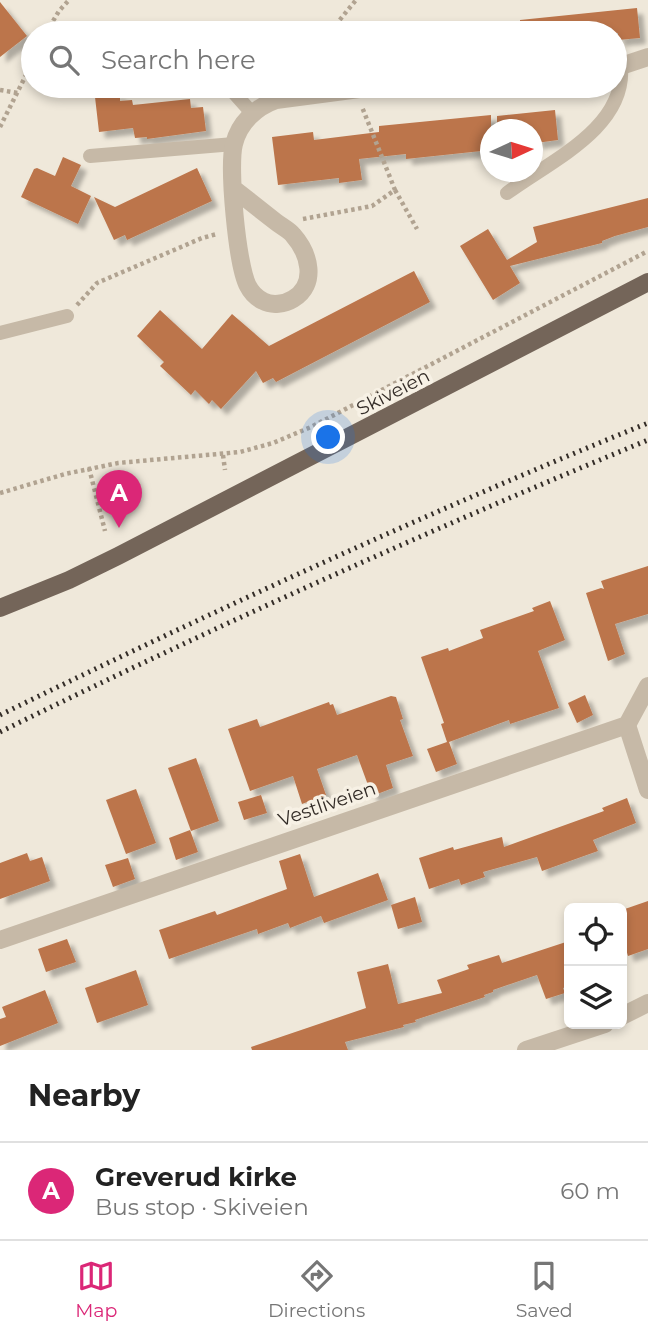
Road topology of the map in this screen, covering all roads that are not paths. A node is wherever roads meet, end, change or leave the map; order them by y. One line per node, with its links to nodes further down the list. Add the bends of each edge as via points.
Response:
1 (648, 57): 2 (street)
2 (627, 64)
3 (239, 98): 6 (lane)
4 (290, 98): 6 (street, via 264,104)
5 (617, 98): 10 (lane, via 604,121 582,141)
6 (252, 113): 7 (street)
7 (234, 144): 8 (lane); 9 (street)
8 (90, 156)
9 (234, 189): 9 (street, via 241,265 248,287 270,304 291,301 308,284 310,270 304,252 292,234)
10 (507, 193)
11 (648, 282): 14 (main road, Skiveien, via 118,556)
12 (67, 316): 13 (lane)
13 (0, 333)
14 (1, 607)
15 (648, 686): 16 (street)
16 (626, 725): 17 (street); 18 (street, Vestliveien)
17 (648, 790)
18 (0, 940)
19 (648, 1003): 20 (street)
20 (627, 1014)
21 (591, 1029): 22 (street)
22 (526, 1050)

